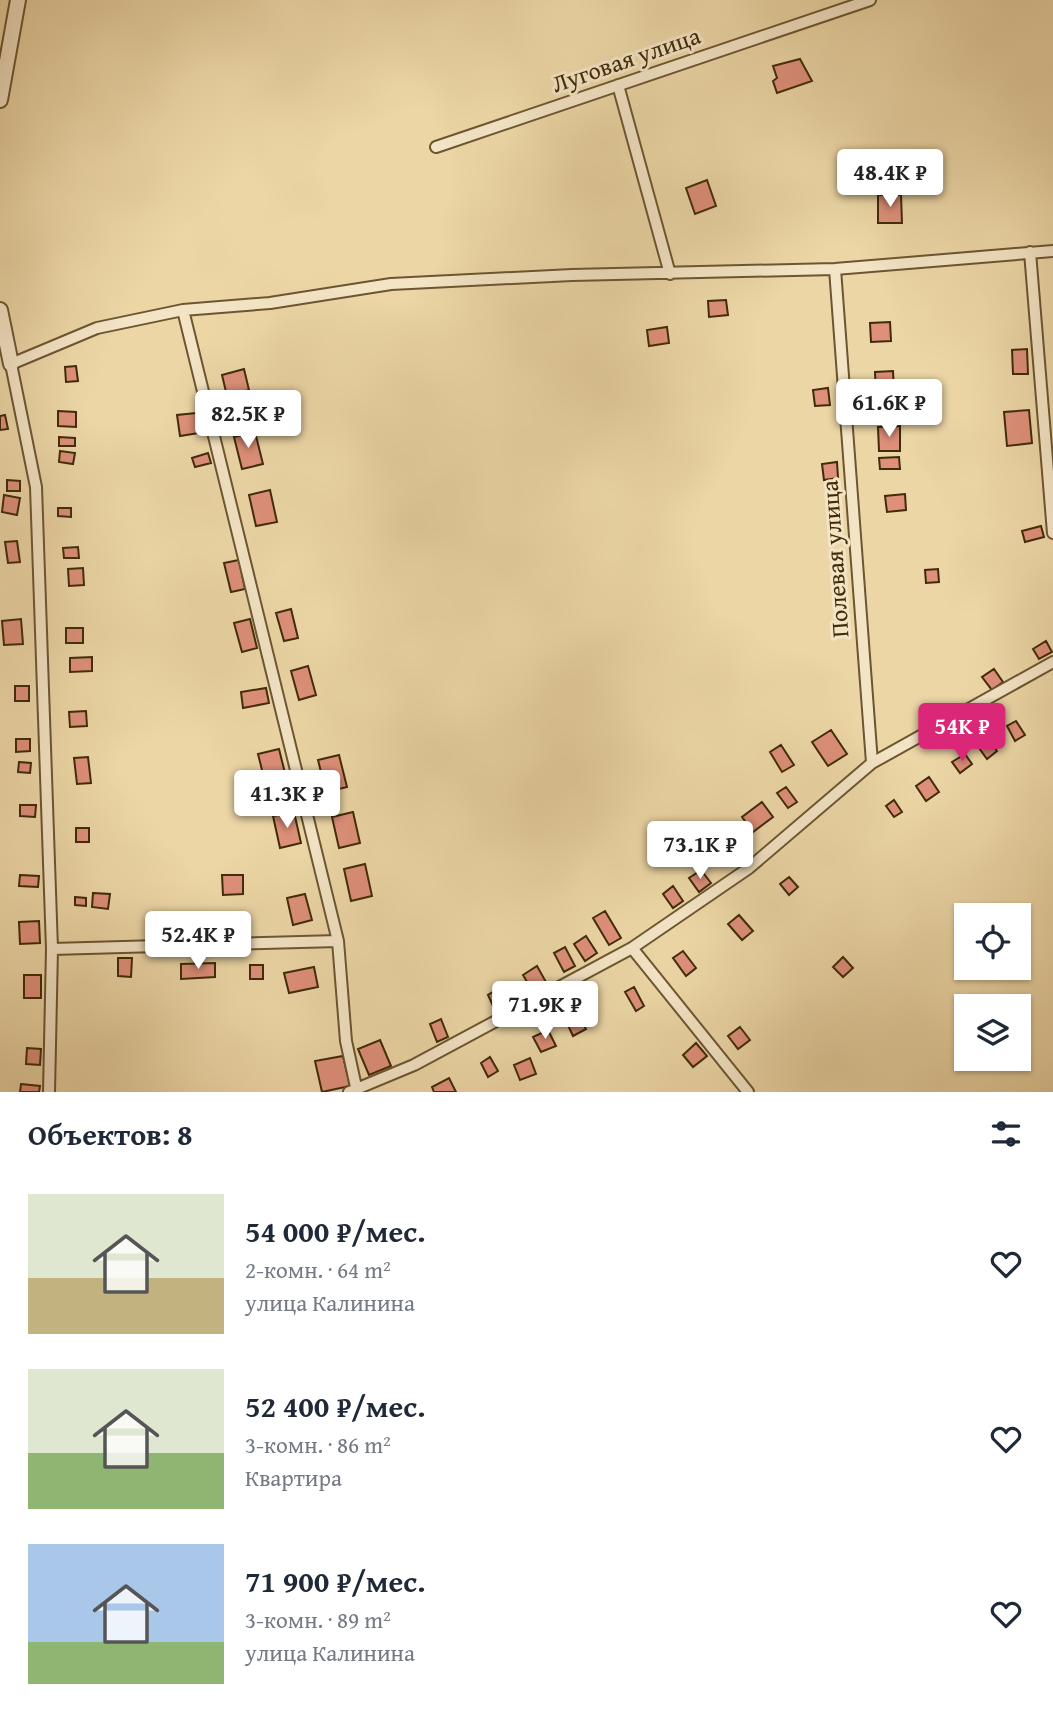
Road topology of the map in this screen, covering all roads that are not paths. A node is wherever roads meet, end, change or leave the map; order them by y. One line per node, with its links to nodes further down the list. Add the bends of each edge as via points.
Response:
1 (18, 0): 4 (street)
2 (870, 0): 3 (street, Луговая улица)
3 (618, 85): 5 (street, Луговая улица); 9 (street)
4 (0, 100)
5 (436, 146)
6 (1053, 251): 7 (street)
7 (1030, 252): 8 (street); 13 (street)
8 (835, 269): 9 (street); 15 (street, Полевая улица)
9 (670, 274): 11 (street, via 391,284 270,303)
10 (0, 310): 12 (street)
11 (183, 310): 12 (street, via 97,328); 16 (street)
12 (11, 364): 18 (street, via 36,487)
13 (1053, 533)
14 (1053, 662): 15 (street)
15 (872, 763): 17 (street, via 749,868)
16 (338, 942): 18 (street); 19 (street)
17 (632, 948): 19 (street, via 414,1065); 21 (street)
18 (52, 949): 20 (street)
19 (352, 1090)
20 (49, 1092)
21 (748, 1092)

